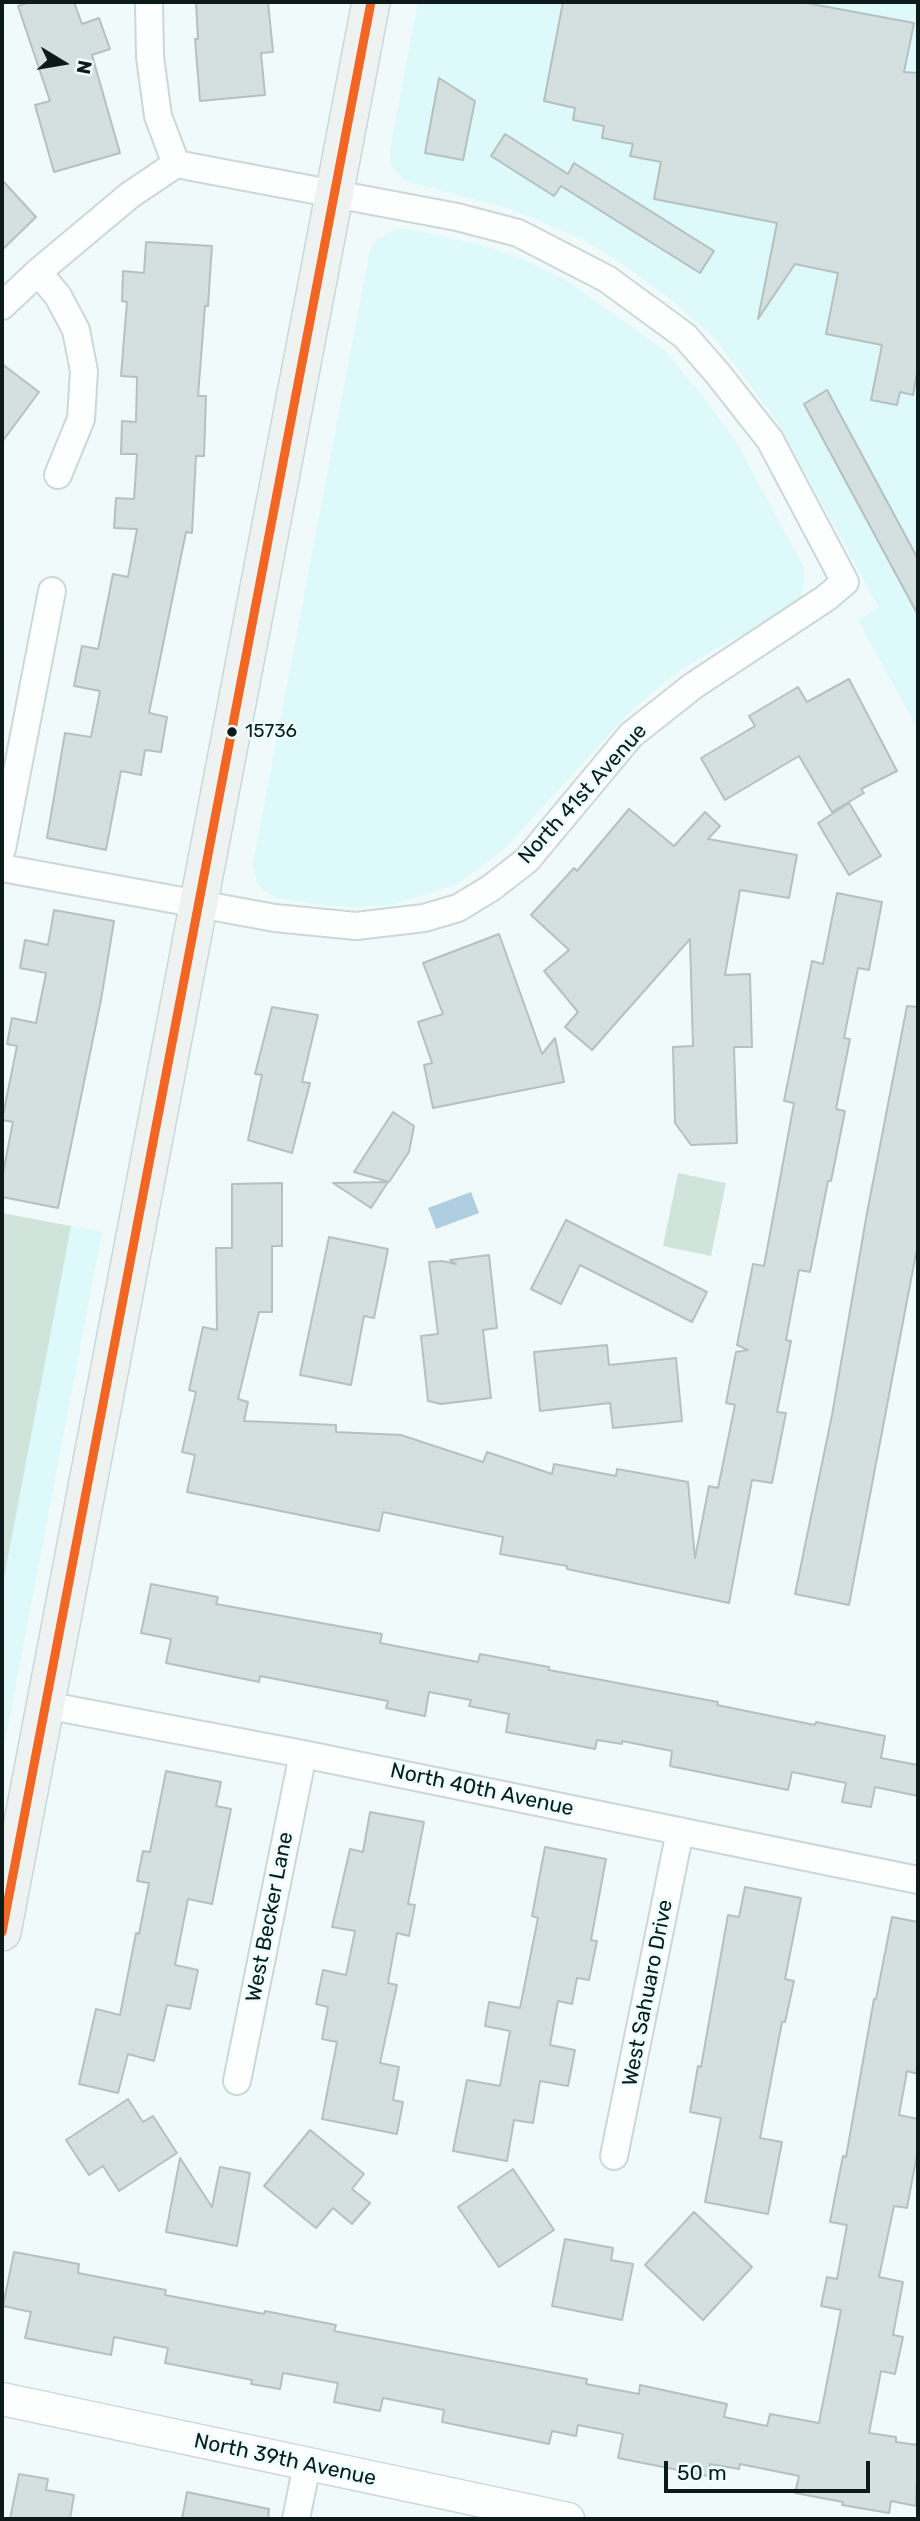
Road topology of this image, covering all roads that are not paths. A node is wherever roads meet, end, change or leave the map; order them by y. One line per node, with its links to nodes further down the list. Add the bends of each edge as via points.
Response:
1 (149, 2): 3 (street, via 158,116)
2 (371, 2): 4 (main road)
3 (176, 164): 4 (street); 5 (street, via 130,195)
4 (335, 194): 11 (main road); 11 (street, North 41st Avenue, via 518,233 607,279 685,336 769,440 845,582 631,734 527,859 458,908 424,919 356,926)
5 (38, 272): 6 (street); 7 (street, via 58,296 76,330 84,372 81,419)
6 (2, 306)
7 (58, 475)
8 (52, 592): 9 (street)
9 (2, 849)
10 (2, 868): 11 (street, North 41st Avenue)
11 (198, 905): 12 (main road)
12 (45, 1705): 13 (street, North 40th Avenue); 16 (main road)
13 (303, 1754): 14 (street, North 40th Avenue); 17 (street, West Becker Lane)
14 (680, 1830): 15 (street, North 40th Avenue); 18 (street, West Sahuaro Drive)
15 (918, 1880)
16 (2, 1932)
17 (237, 2081)
18 (614, 2156)
19 (2, 2399): 20 (street, North 39th Avenue)
20 (307, 2465): 21 (street); 22 (street, North 39th Avenue)
21 (296, 2519)
22 (568, 2519)

